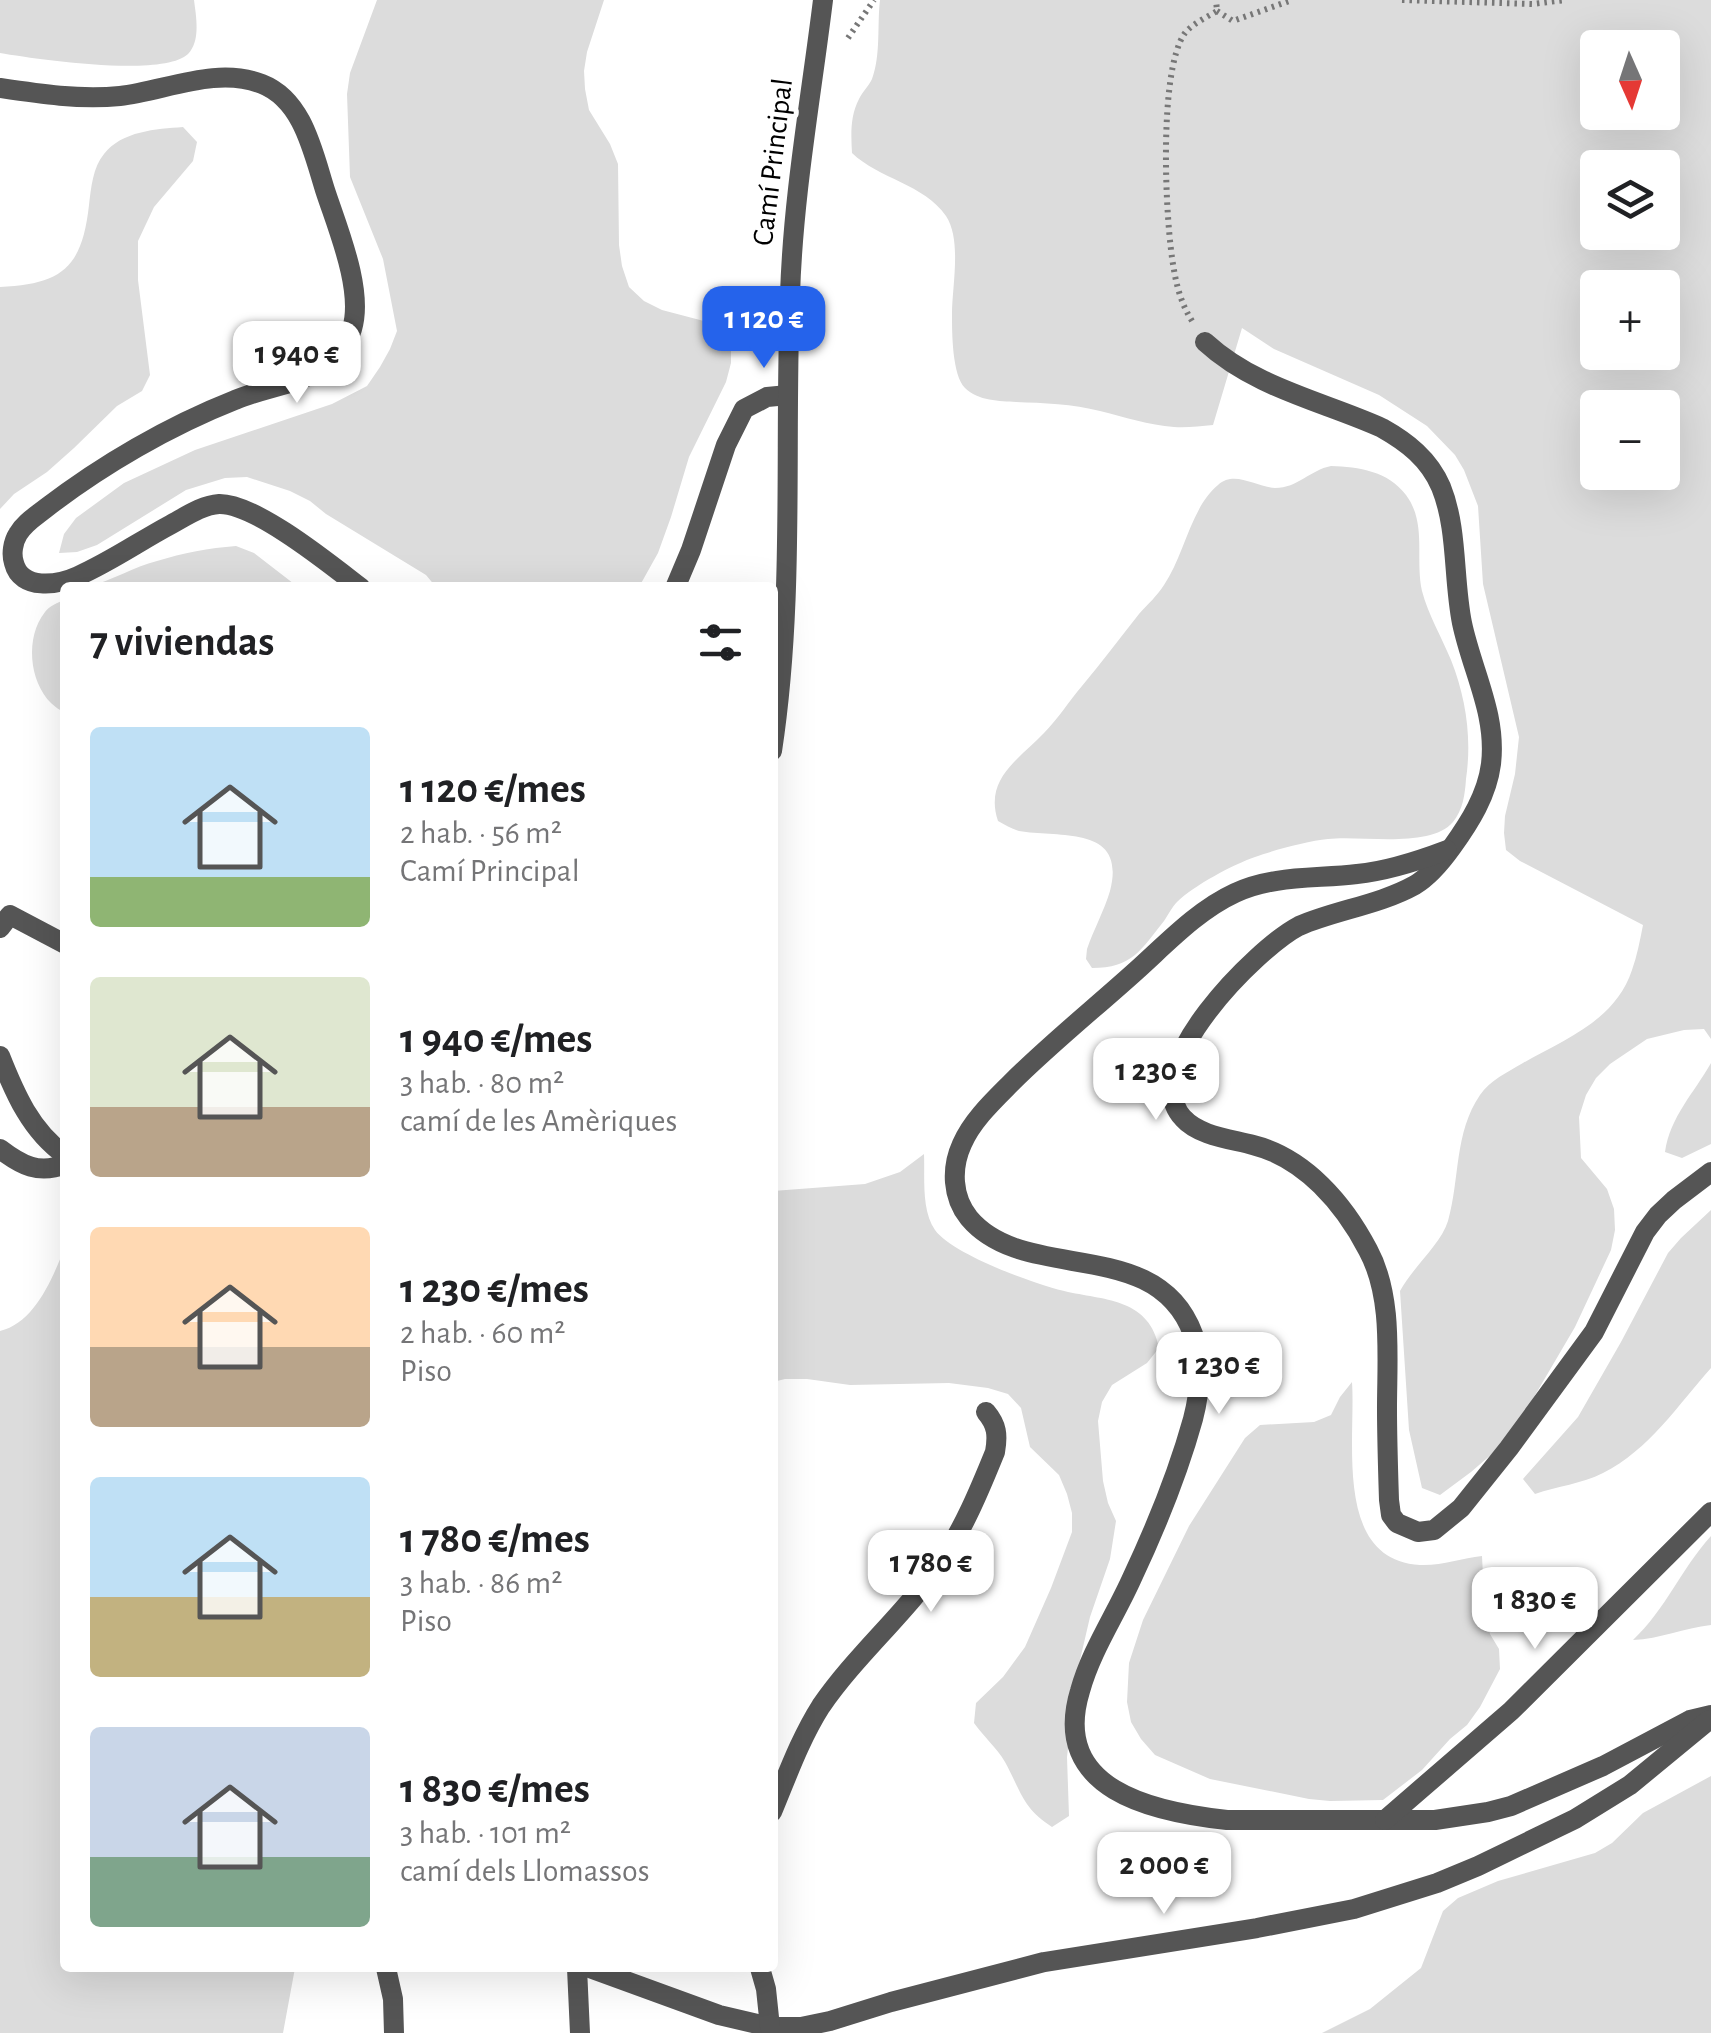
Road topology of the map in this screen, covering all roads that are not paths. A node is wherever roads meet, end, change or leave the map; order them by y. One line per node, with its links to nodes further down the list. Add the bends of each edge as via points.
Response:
1 (822, 0): 4 (street, Camí Principal, via 792,252)
2 (0, 88): 5 (street, via 81,97 208,79 263,84 290,104 305,131 356,309 348,340 332,362 186,422 64,494 18,533 14,568 38,584 76,578 218,504 270,524)
3 (1206, 342): 8 (street, via 1254,376 1400,438 1440,486 1462,623 1492,737 1482,798)
4 (788, 396): 6 (street, via 766,396 744,409); 7 (street, Camí Principal)
5 (352, 582)
6 (678, 582)
7 (778, 696)
8 (1451, 848): 15 (street, via 1414,885 1299,926 1257,955 1187,1040 1173,1090 1188,1123 1277,1153 1306,1171 1368,1250 1385,1308 1389,1500 1396,1523 1434,1530 1462,1508 1594,1332 1645,1232); 20 (street, via 1362,874 1268,883 1214,905 1004,1090 965,1138 954,1174 959,1200 981,1230 1163,1291 1181,1308 1197,1344 1199,1384 1187,1439 1074,1713 1077,1748 1089,1770 1128,1797 1198,1817)
9 (0, 928): 10 (street, via 10,915)
10 (60, 941)
11 (0, 1056): 13 (street, via 26,1112)
12 (0, 1149): 14 (street, via 30,1167)
13 (60, 1150)
14 (60, 1165)
15 (1711, 1172)
16 (986, 1412): 19 (street, via 995,1422 994,1452 952,1544 824,1702)
17 (1711, 1512): 20 (street, via 1510,1711)
18 (1711, 1717): 20 (street, via 1690,1720 1511,1806 1435,1820); 25 (street, via 1630,1786 1587,1812 1394,1898 1293,1922 1044,1962 830,2021)
19 (778, 1798)
20 (1385, 1820)
21 (387, 1972): 26 (street)
22 (577, 1972): 27 (street)
23 (601, 1972): 25 (street, via 719,2016)
24 (761, 1972): 25 (street)
25 (770, 2026)
26 (394, 2033)
27 (580, 2033)

